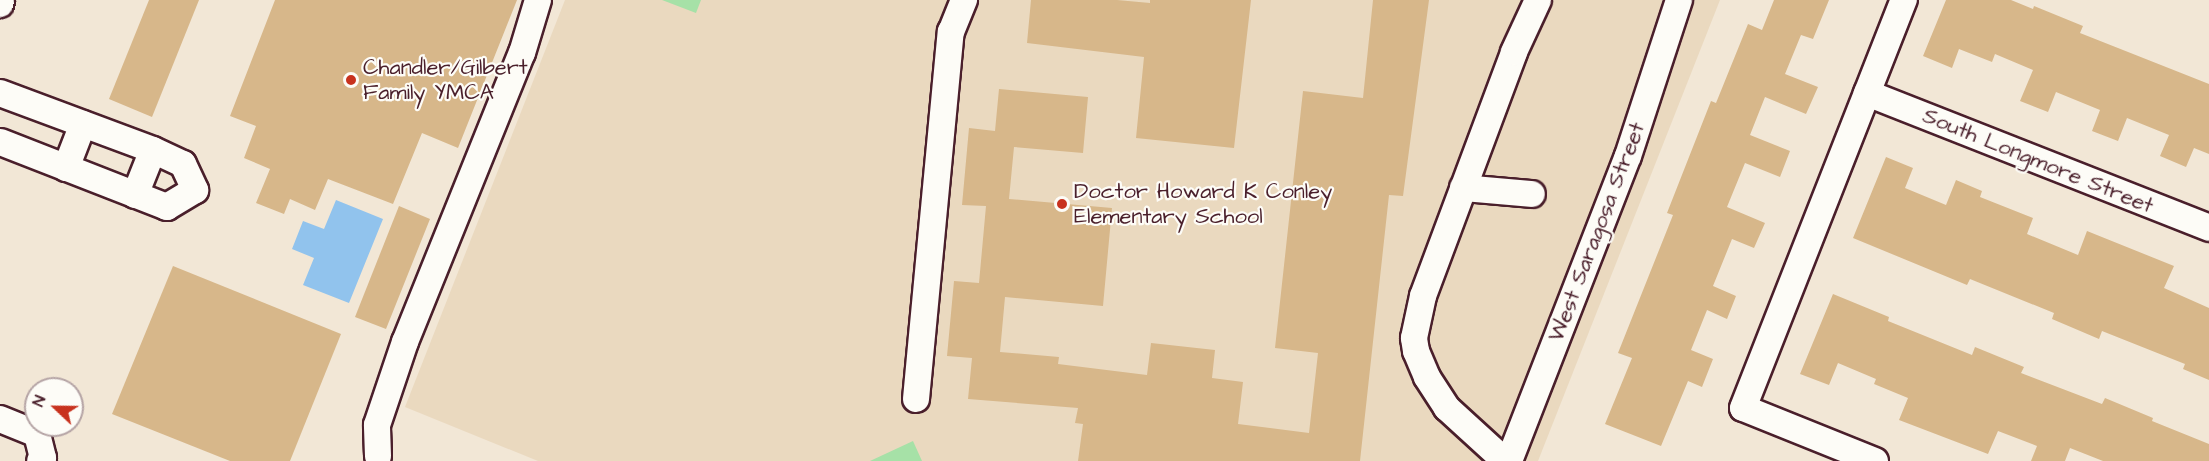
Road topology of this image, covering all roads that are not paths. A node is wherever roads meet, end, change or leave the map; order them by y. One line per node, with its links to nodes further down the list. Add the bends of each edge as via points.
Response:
1 (538, 0): 18 (street, via 522,53 405,342 377,425)
2 (964, 0): 16 (street, via 951,32)
3 (1539, 0): 12 (street, via 1514,52)
4 (1679, 0): 20 (street, West Saragosa Street, via 1628,156)
5 (1904, 0): 7 (street)
6 (0, 93): 8 (street)
7 (1867, 93): 15 (street, South Longmore Street); 21 (street, via 1743,408)
8 (83, 124): 10 (street); 11 (street)
9 (0, 142): 11 (street)
10 (153, 150): 14 (street); 14 (street, via 183,164 195,190 167,207)
11 (66, 168): 14 (street)
12 (1463, 188): 13 (street); 20 (street, via 1423,296 1414,338 1416,351 1447,408)
13 (1532, 194)
14 (135, 195)
15 (2209, 228)
16 (916, 399)
17 (0, 419): 19 (street, via 37,434 43,458)
18 (378, 456)
19 (40, 461)
20 (1507, 461)
21 (1875, 461)

